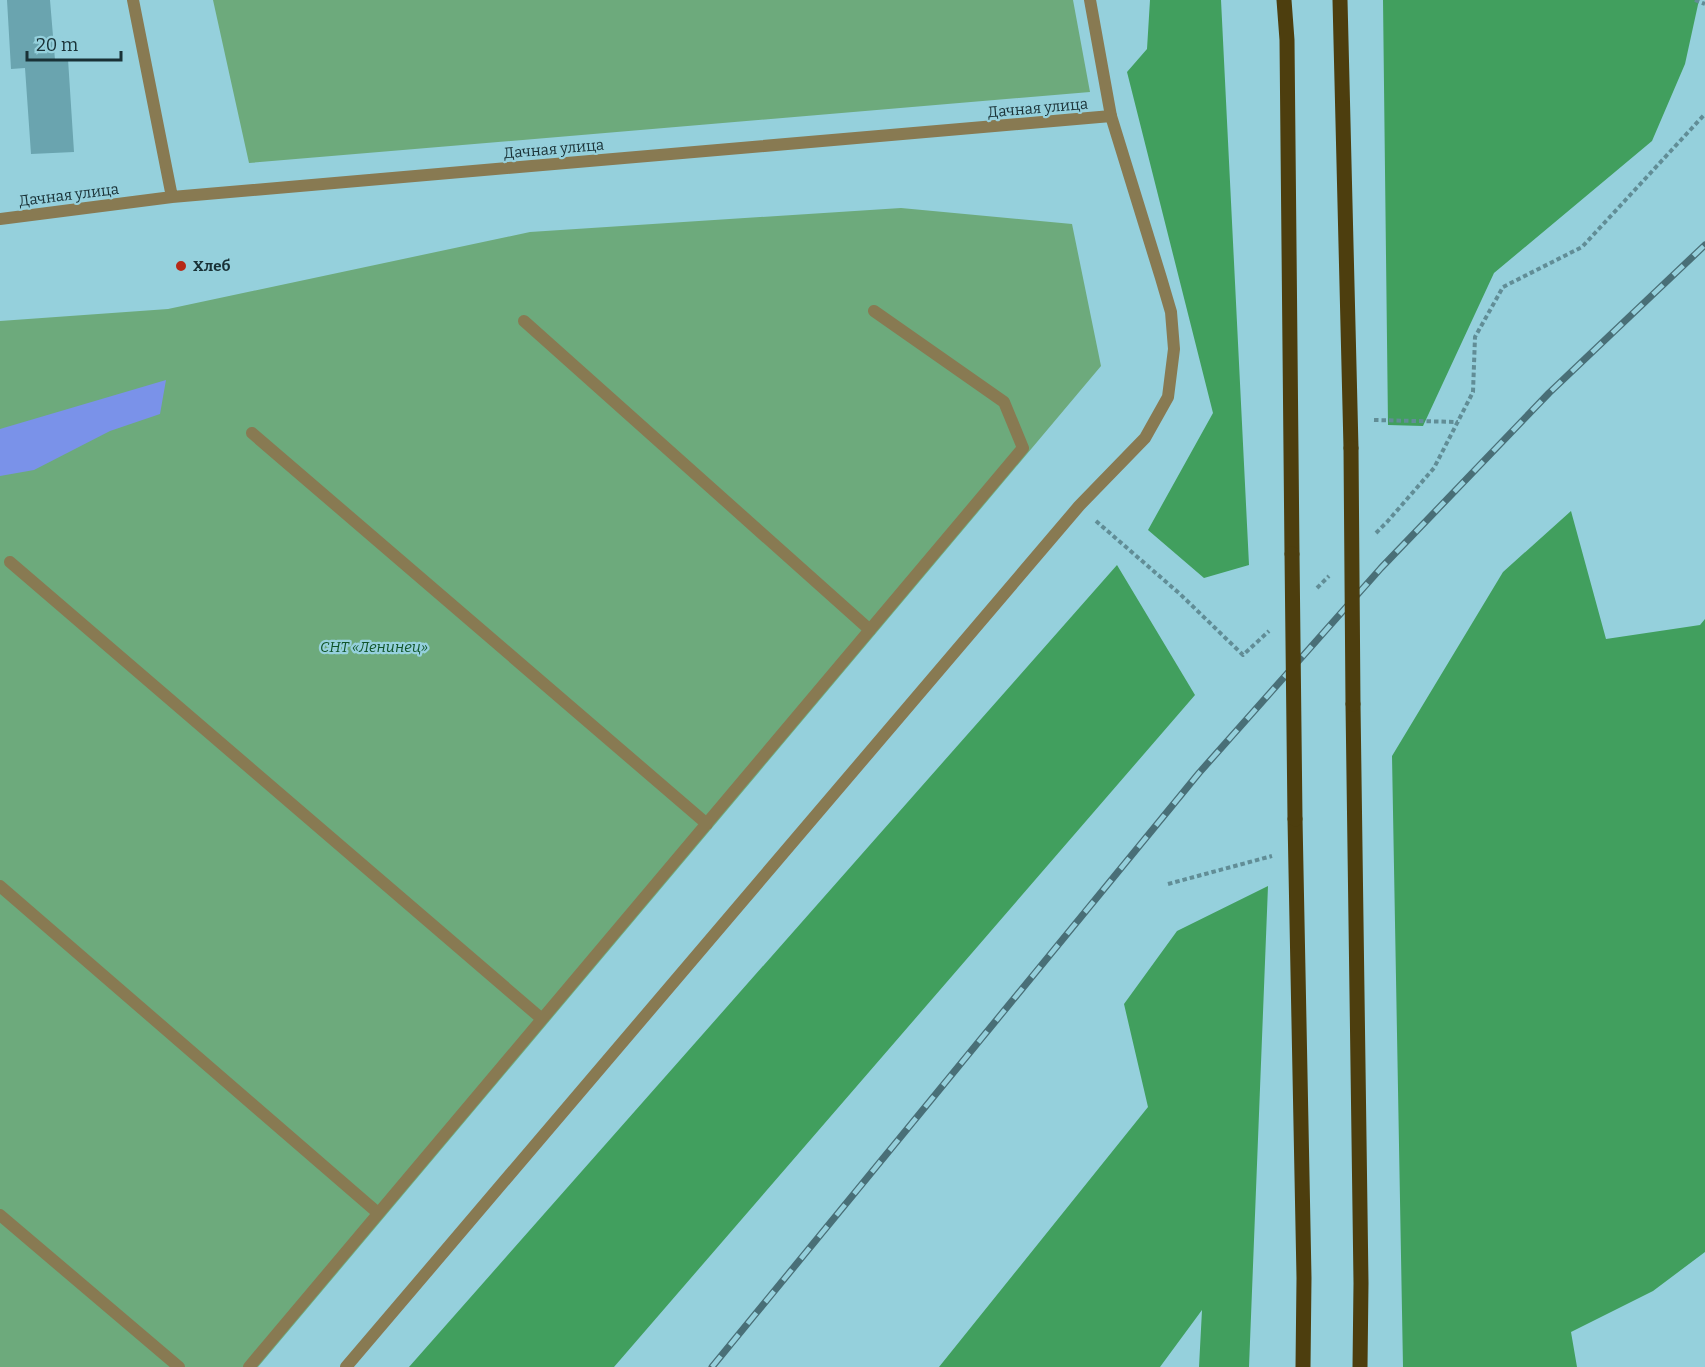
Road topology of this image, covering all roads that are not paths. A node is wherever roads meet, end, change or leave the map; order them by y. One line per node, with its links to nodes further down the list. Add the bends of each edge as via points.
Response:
1 (133, 0): 6 (street)
2 (1090, 0): 5 (street)
3 (1284, 0): 21 (main road, bridge)
4 (1340, 0): 22 (main road, bridge, via 1351,448)
5 (1111, 116): 6 (street, Дачная улица); 20 (street, via 1171,312 1174,349 1168,397 1145,438 1079,506)
6 (172, 197): 7 (street, Дачная улица)
7 (0, 219)
8 (874, 311): 12 (street, via 1004,402 1023,448)
9 (524, 321): 12 (street)
10 (252, 433): 13 (street)
11 (10, 562): 15 (street)
12 (870, 630): 13 (street)
13 (706, 824): 15 (street)
14 (0, 886): 16 (street)
15 (542, 1019): 16 (street)
16 (378, 1213): 19 (street)
17 (0, 1215): 18 (street)
18 (179, 1367)
19 (249, 1367)
20 (346, 1367)
21 (1303, 1367)
22 (1360, 1367)

